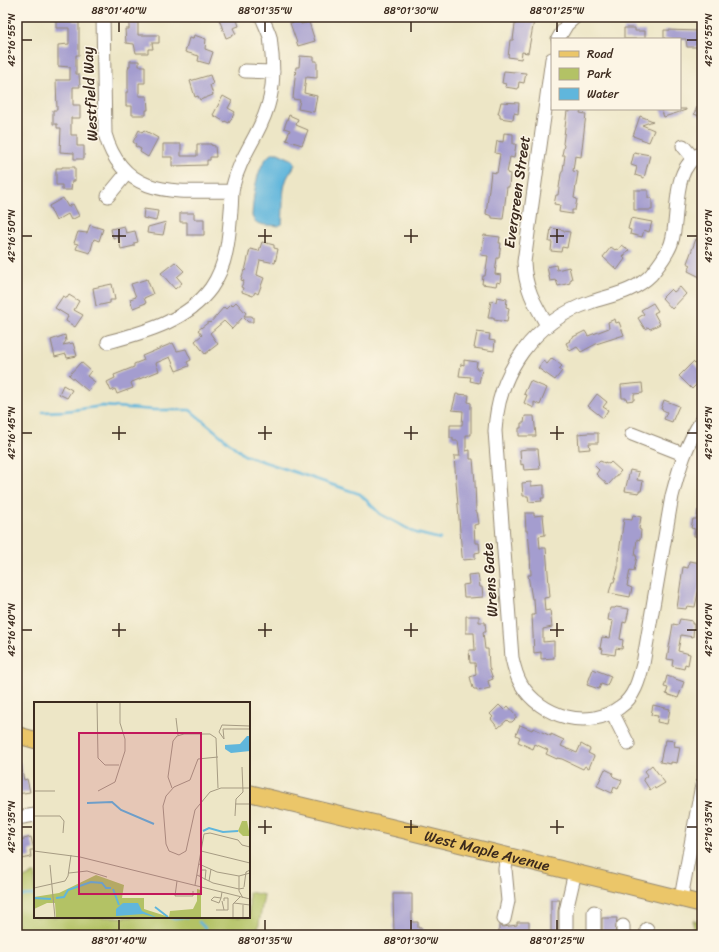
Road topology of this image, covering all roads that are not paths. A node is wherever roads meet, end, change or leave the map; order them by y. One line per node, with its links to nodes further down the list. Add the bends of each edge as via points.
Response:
1 (103, 17): 10 (street, Westfield Way, via 105,134 109,148)
2 (262, 17): 7 (street, via 270,37)
3 (575, 17): 4 (street)
4 (559, 38)
5 (551, 66): 13 (street, Evergreen Street, via 524,262 528,291)
6 (246, 71): 7 (street)
7 (274, 72): 11 (street, via 269,105 237,171)
8 (682, 146): 9 (street)
9 (698, 156): 13 (street, Wrens Gate, via 681,177 677,189 675,227 670,245 650,275 620,294 573,309)
10 (127, 173): 11 (street, Westfield Way, via 153,188); 12 (street)
11 (232, 191): 14 (street, via 227,254 211,288 187,312 169,322)
12 (108, 196)
13 (547, 325): 18 (street, Wrens Gate, via 511,369 502,390 496,418 512,658 521,684 530,696 554,713 586,720 603,717)
14 (108, 342)
15 (702, 420): 17 (street, Wrens Gate)
16 (632, 434): 17 (street)
17 (683, 454): 18 (street, Wrens Gate, via 672,496 640,676 629,699)
18 (612, 712): 21 (street)
19 (17, 735): 20 (main road)
20 (34, 740)
21 (628, 744)
22 (702, 785): 26 (street)
23 (250, 793): 27 (main road, West Maple Avenue)
24 (34, 816): 25 (street)
25 (17, 818)
26 (697, 839): 29 (street)
27 (507, 855): 28 (main road, West Maple Avenue); 32 (street, via 505,869 508,901)
28 (575, 872): 29 (main road, West Maple Avenue); 33 (street, via 566,911)
29 (681, 898): 30 (main road, West Maple Avenue)
30 (702, 904)
31 (594, 912): 34 (street)
32 (504, 919)
33 (566, 935)
34 (594, 935)

